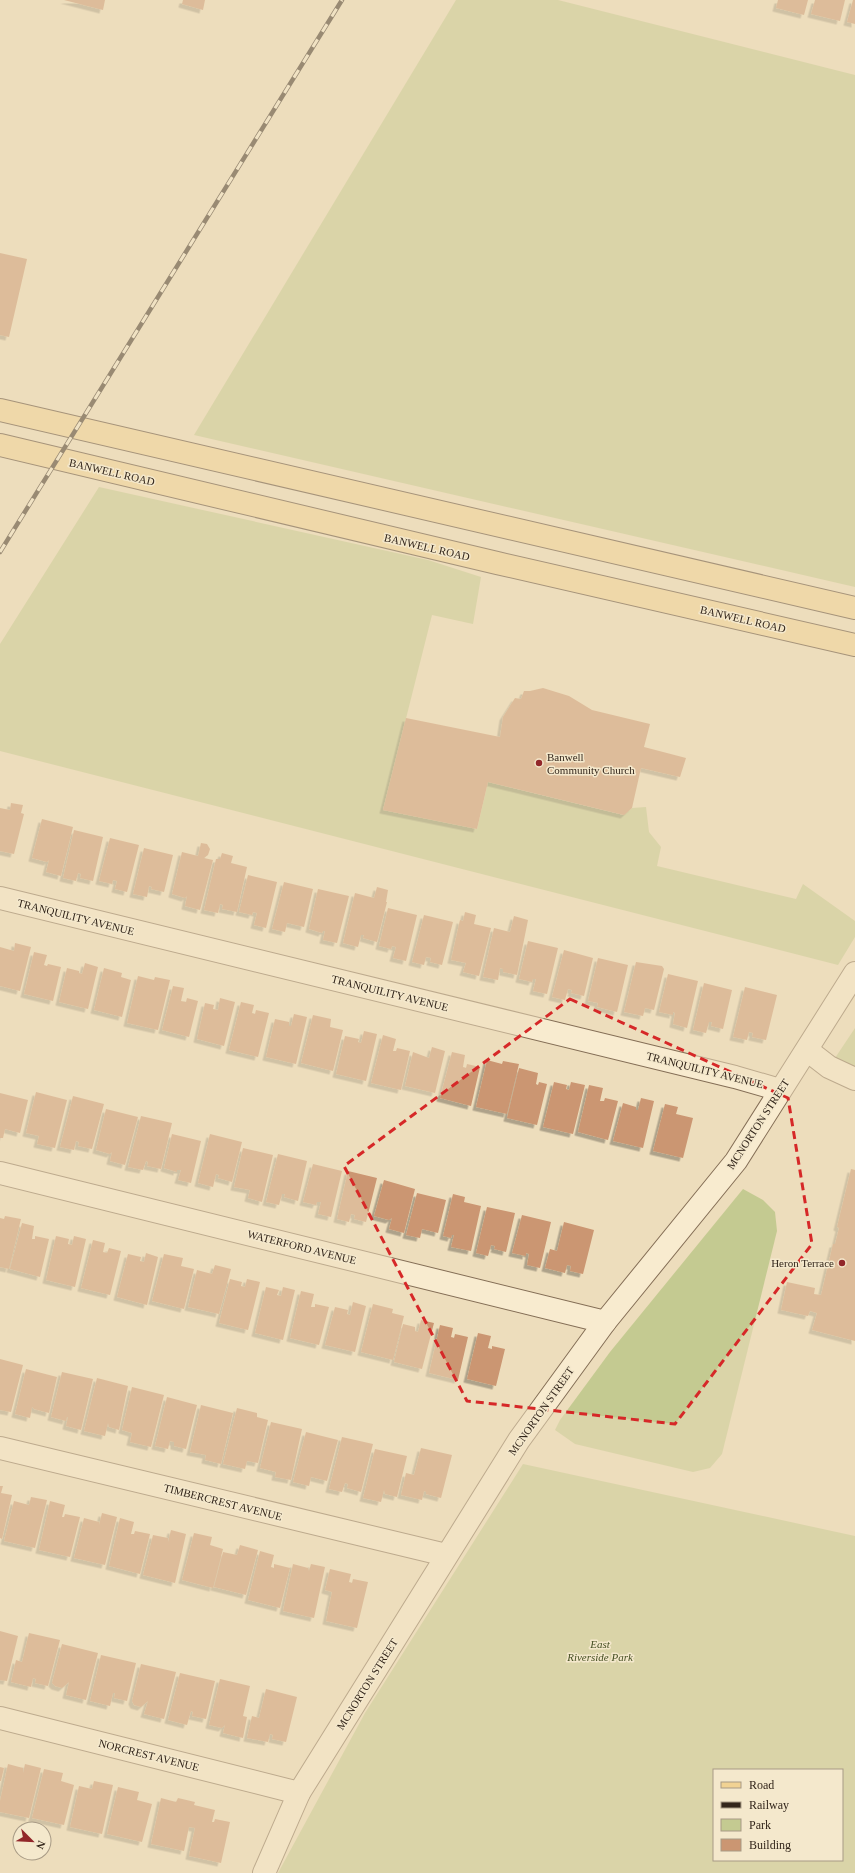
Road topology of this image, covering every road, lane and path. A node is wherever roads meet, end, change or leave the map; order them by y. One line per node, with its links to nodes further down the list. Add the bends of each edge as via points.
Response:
1 (0, 410): 3 (main road)
2 (0, 446): 4 (main road, BANWELL ROAD)
3 (855, 608)
4 (855, 644)
5 (0, 898): 9 (street, TRANQUILITY AVENUE, via 712,1071)
6 (855, 973): 7 (street, MCNORTON STREET)
7 (807, 1050): 8 (street, via 830,1067); 9 (street, MCNORTON STREET)
8 (855, 1079)
9 (780, 1090): 11 (street, MCNORTON STREET, via 736,1161)
10 (0, 1173): 11 (street, WATERFORD AVENUE)
11 (605, 1322): 13 (street, MCNORTON STREET, via 519,1440)
12 (0, 1448): 13 (street, TIMBERCREST AVENUE)
13 (446, 1555): 15 (street, MCNORTON STREET)
14 (0, 1718): 15 (street, NORCREST AVENUE)
15 (299, 1793): 16 (street, MCNORTON STREET)
16 (264, 1873)

